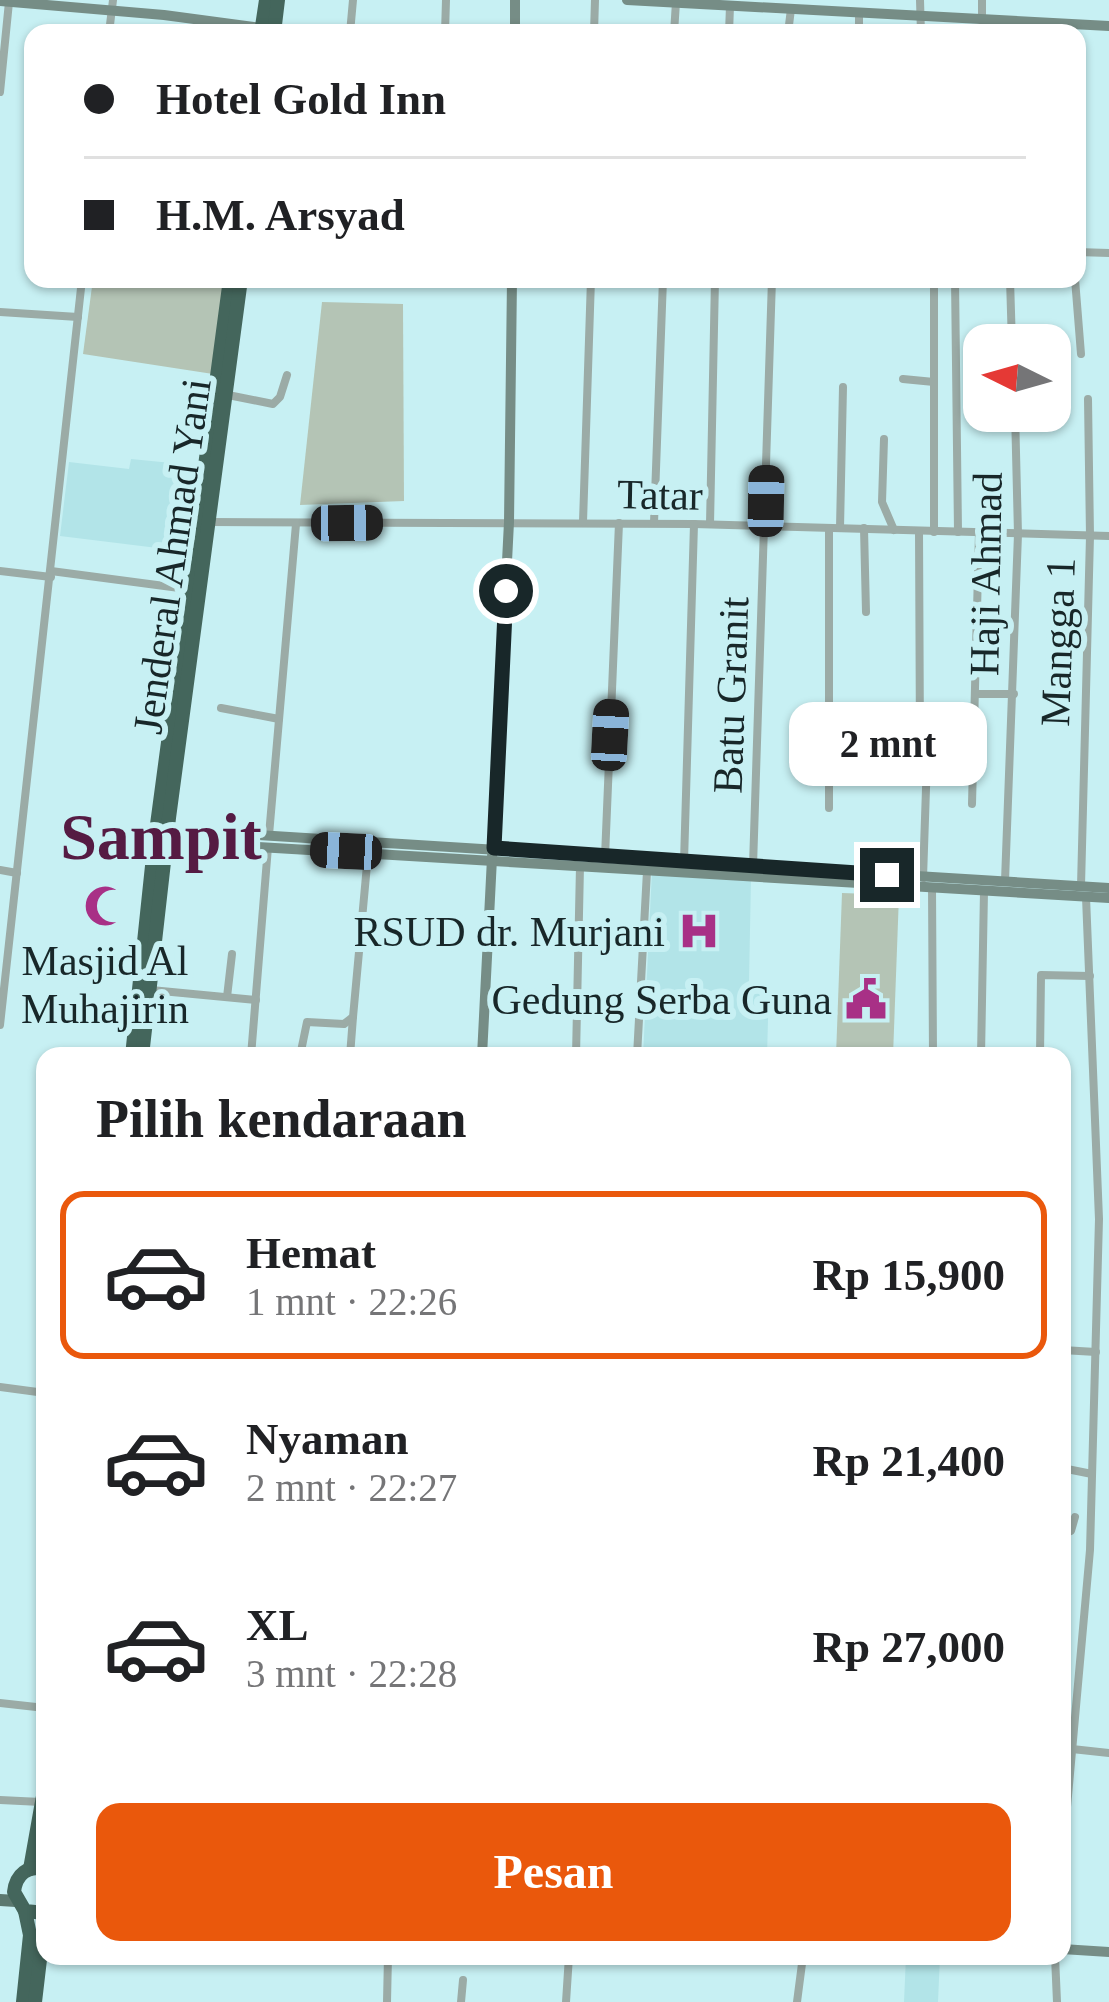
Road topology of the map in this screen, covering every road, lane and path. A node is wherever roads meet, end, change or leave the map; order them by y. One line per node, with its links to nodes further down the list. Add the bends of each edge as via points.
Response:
1 (627, 0): 5 (street)
2 (920, 0): 11 (street)
3 (982, 0): 12 (street)
4 (4, 2): 9 (street); 18 (street)
5 (681, 2): 6 (street)
6 (730, 4): 7 (street); 14 (street)
7 (782, 5): 8 (street)
8 (845, 5): 10 (street)
9 (112, 6): 13 (street)
10 (860, 11): 11 (street); 15 (street)
11 (920, 16): 12 (street); 16 (street)
12 (982, 21): 17 (street)
13 (223, 24)
14 (729, 24)
15 (859, 24)
16 (920, 24)
17 (990, 24)
18 (0, 92)
19 (81, 288): 32 (street)
20 (229, 288): 64 (highway, Jenderal Ahmad Yani)
21 (240, 288): 39 (highway, Jenderal Ahmad Yani)
22 (512, 288): 44 (street)
23 (591, 288): 45 (street)
24 (663, 288): 47 (street)
25 (715, 288): 50 (street)
26 (772, 288): 51 (street, Batu Granit)
27 (934, 288): 37 (street)
28 (955, 288): 57 (street)
29 (1010, 288): 33 (street)
30 (1077, 288): 34 (street)
31 (0, 312): 32 (street)
32 (78, 317): 63 (street)
33 (1011, 324)
34 (1082, 354)
35 (287, 375): 39 (street, via 273,404)
36 (903, 379): 37 (street)
37 (934, 382): 56 (street)
38 (843, 387): 52 (street)
39 (226, 394): 43 (highway, Jenderal Ahmad Yani)
40 (1088, 398): 60 (street, Mangga 1)
41 (1016, 432): 59 (street, Haji Ahmad)
42 (884, 439): 54 (street, via 882,502)
43 (210, 522): 48 (street, Tatar); 72 (highway, Jenderal Ahmad Yani)
44 (508, 522): 45 (street, Tatar); 48 (street, Tatar); 76 (street)
45 (583, 522): 46 (street, Tatar)
46 (619, 523): 47 (street, Tatar); 77 (street)
47 (654, 523): 49 (street, Tatar)
48 (296, 524): 69 (street)
49 (694, 524): 50 (street, Tatar); 78 (street)
50 (710, 524): 51 (street, Tatar)
51 (766, 526): 52 (street, Tatar); 80 (street, Batu Granit)
52 (834, 528): 53 (street, Tatar); 71 (street)
53 (864, 528): 54 (street, Tatar); 65 (street)
54 (894, 530): 55 (street, Tatar)
55 (919, 531): 56 (street, Tatar); 85 (street)
56 (934, 532): 57 (street, Tatar)
57 (958, 532): 58 (street, Tatar)
58 (979, 533): 59 (street, Tatar); 66 (street)
59 (1018, 534): 60 (street, Tatar); 67 (street, Haji Ahmad)
60 (1090, 536): 61 (street, Tatar); 88 (street, Mangga 1)
61 (1109, 536)
62 (0, 571): 63 (street)
63 (51, 574): 64 (street); 83 (street)
64 (189, 589): 72 (highway, Jenderal Ahmad Yani)
65 (866, 612)
66 (975, 694): 67 (street); 70 (street)
67 (1014, 694): 84 (street, Haji Ahmad)
68 (221, 708): 69 (street)
69 (280, 719): 73 (street)
70 (972, 804)
71 (830, 808)
72 (162, 835): 73 (street); 94 (highway, Jenderal Ahmad Yani)
73 (268, 841): 74 (street); 95 (street)
74 (347, 845): 75 (street); 76 (street)
75 (368, 852): 76 (street); 96 (street)
76 (494, 854): 77 (street); 79 (street); 103 (street)
77 (605, 857): 78 (street)
78 (684, 862): 80 (street)
79 (580, 865): 81 (street); 104 (street)
80 (753, 866): 85 (street)
81 (647, 869): 85 (street); 105 (street)
82 (0, 870): 83 (street)
83 (17, 872): 90 (street)
84 (1005, 881): 85 (street); 88 (street)
85 (928, 882): 87 (street); 106 (street)
86 (1109, 888): 88 (street)
87 (984, 891): 88 (street); 107 (street)
88 (1083, 892): 89 (street); 92 (street, Mangga 1)
89 (1109, 898)
90 (4, 948): 97 (street)
91 (232, 954): 93 (street)
92 (1090, 976): 108 (street, via 1042,975); 110 (street, Mangga 1, via 1100,1202)
93 (227, 997): 94 (street); 95 (street)
94 (145, 1000): 98 (highway, Jenderal Ahmad Yani); 99 (highway, Jenderal Ahmad Yani)
95 (256, 1000): 100 (street)
96 (353, 1017): 101 (street, via 307,1022); 102 (street)
97 (0, 1024)
98 (134, 1047)
99 (142, 1047)
100 (252, 1047)
101 (302, 1047)
102 (351, 1047)
103 (483, 1047)
104 (576, 1047)
105 (637, 1047)
106 (933, 1047)
107 (981, 1047)
108 (1040, 1047)
109 (1071, 1351): 110 (street)
110 (1096, 1352): 114 (street, Mangga 1)
111 (0, 1387): 112 (street)
112 (36, 1392)
113 (1071, 1470): 114 (street)
114 (1092, 1474): 120 (street, Mangga 1)
115 (1075, 1517): 116 (street)
116 (1071, 1531)
117 (0, 1703): 118 (street)
118 (36, 1707)
119 (1071, 1716): 120 (street)
120 (1076, 1717): 121 (street, Mangga 1)
121 (1072, 1749): 122 (street); 123 (street, Mangga 1)
122 (1109, 1753)
123 (1071, 1760)
124 (0, 1800): 125 (street)
125 (36, 1802)
126 (36, 1870): 127 (highway)
127 (7, 1884): 128 (highway)
128 (14, 1904): 129 (highway)
129 (35, 1937): 137 (highway); 138 (highway)
130 (1071, 1949): 131 (street)
131 (1109, 1952)
132 (388, 1965): 139 (street)
133 (568, 1965): 141 (street)
134 (802, 1965): 142 (street)
135 (1055, 1965): 143 (street)
136 (463, 1980): 140 (street)
137 (23, 2002)
138 (34, 2002)
139 (386, 2002)
140 (460, 2002)
141 (566, 2002)
142 (796, 2002)
143 (1057, 2002)

